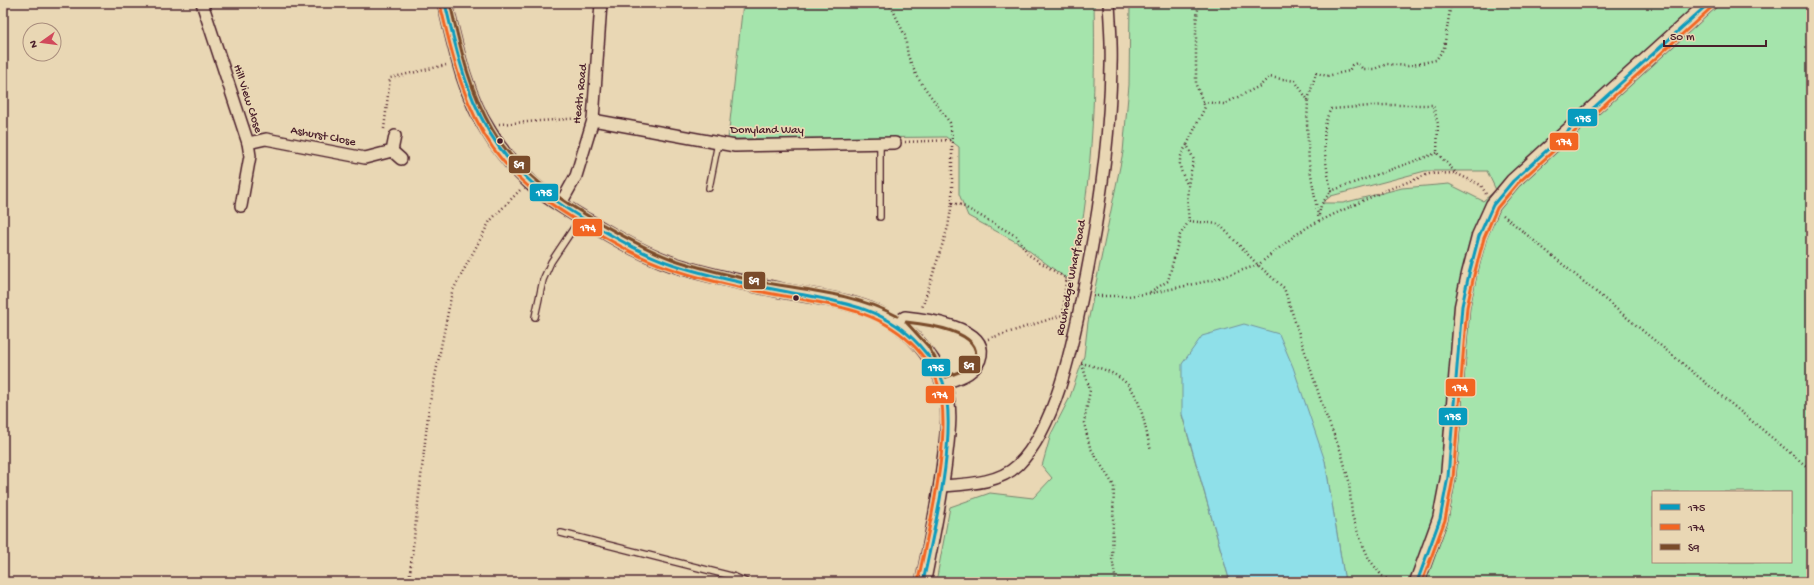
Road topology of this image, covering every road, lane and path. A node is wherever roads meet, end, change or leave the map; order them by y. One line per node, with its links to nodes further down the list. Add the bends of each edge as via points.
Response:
1 (202, 3): 16 (street, Hill View Close)
2 (445, 3): 9 (street)
3 (601, 3): 12 (street, Heath Road)
4 (888, 3): 15 (path, via 905,36 908,56 917,77 950,124)
5 (1109, 3): 40 (street, Rowhedge Wharf Road, via 1111,66 1108,127 1099,209)
6 (1199, 3): 11 (path, via 1196,22 1196,85)
7 (1451, 3): 10 (path, via 1444,48 1436,60 1408,66 1387,64 1363,69 1357,63 1352,65 1349,71 1327,76 1316,73)
8 (1710, 3): 31 (street, via 1513,181)
9 (460, 61): 13 (street, via 475,106); 14 (path, via 390,78 384,130)
10 (1308, 100): 11 (path, via 1295,81 1269,77 1260,86 1224,104); 35 (path, via 1309,163)
11 (1203, 102): 20 (path, via 1205,107)
12 (594, 119): 13 (path); 17 (street, Donyland Way); 30 (street, Heath Road, via 576,176)
13 (485, 126): 25 (street, via 508,160)
14 (395, 136): 21 (street)
15 (952, 140): 19 (path); 29 (path)
16 (248, 143): 21 (street, Ashurst Close, via 266,139 366,158); 32 (street, Hill View Close, via 250,156)
17 (718, 143): 18 (street, Donyland Way, via 735,146); 27 (lane)
18 (880, 143): 19 (street, Donyland Way); 34 (lane)
19 (894, 143)
20 (1187, 145): 26 (path, via 1194,160); 26 (path, via 1180,156 1181,171)
21 (392, 151): 23 (street)
22 (1437, 153): 24 (path); 28 (path); 28 (path, via 1438,124 1433,104 1331,109 1326,117 1324,151)
23 (401, 159)
24 (1455, 173): 31 (path, via 1481,185); 37 (path, via 1428,174 1384,191)
25 (529, 181): 30 (street); 53 (path, via 490,221 452,292 429,407)
26 (1188, 185): 36 (path)
27 (709, 188)
28 (1331, 191): 35 (path, via 1321,205)
29 (952, 203): 39 (path, via 961,204 1016,236 1029,255); 43 (path, via 948,227)
30 (560, 205): 33 (street)
31 (1493, 205): 50 (path); 58 (street, via 1479,236 1462,306 1448,477 1440,518)
32 (241, 206)
33 (581, 217): 42 (lane, via 545,274); 44 (street, via 631,246 683,268 868,308)
34 (880, 217)
35 (1318, 217): 37 (path)
36 (1189, 221): 38 (path, via 1219,224); 41 (path, via 1180,234 1168,281)
37 (1319, 222): 38 (path, via 1294,236)
38 (1258, 265): 41 (path, via 1213,280); 57 (path, via 1284,288 1349,480 1352,515 1358,533 1369,559 1382,576)
39 (1066, 278): 40 (path); 40 (path); 45 (path, via 1063,314)
40 (1083, 290): 41 (path, via 1128,296); 46 (street, Rowhedge Wharf Road)
41 (1148, 293)
42 (535, 317)
43 (919, 318): 44 (street, via 905,316); 45 (street, via 954,326 972,335)
44 (897, 322): 48 (street, via 917,340 932,359)
45 (978, 342): 48 (street, via 982,350 974,370)
46 (1069, 360): 49 (path, via 1112,372 1130,386 1136,394); 51 (street, Rowhedge Wharf Road, via 1045,424 1018,465 998,478)
47 (1082, 364): 56 (path, via 1090,390 1084,423 1090,447 1114,486 1112,558)
48 (944, 383): 51 (street, via 949,430)
49 (1151, 451)
50 (1811, 470)
51 (941, 486): 55 (street)
52 (560, 533): 54 (lane, via 735,577)
53 (409, 582)
54 (746, 582)
55 (923, 582)
56 (1116, 582)
57 (1392, 582)
58 (1417, 582)

